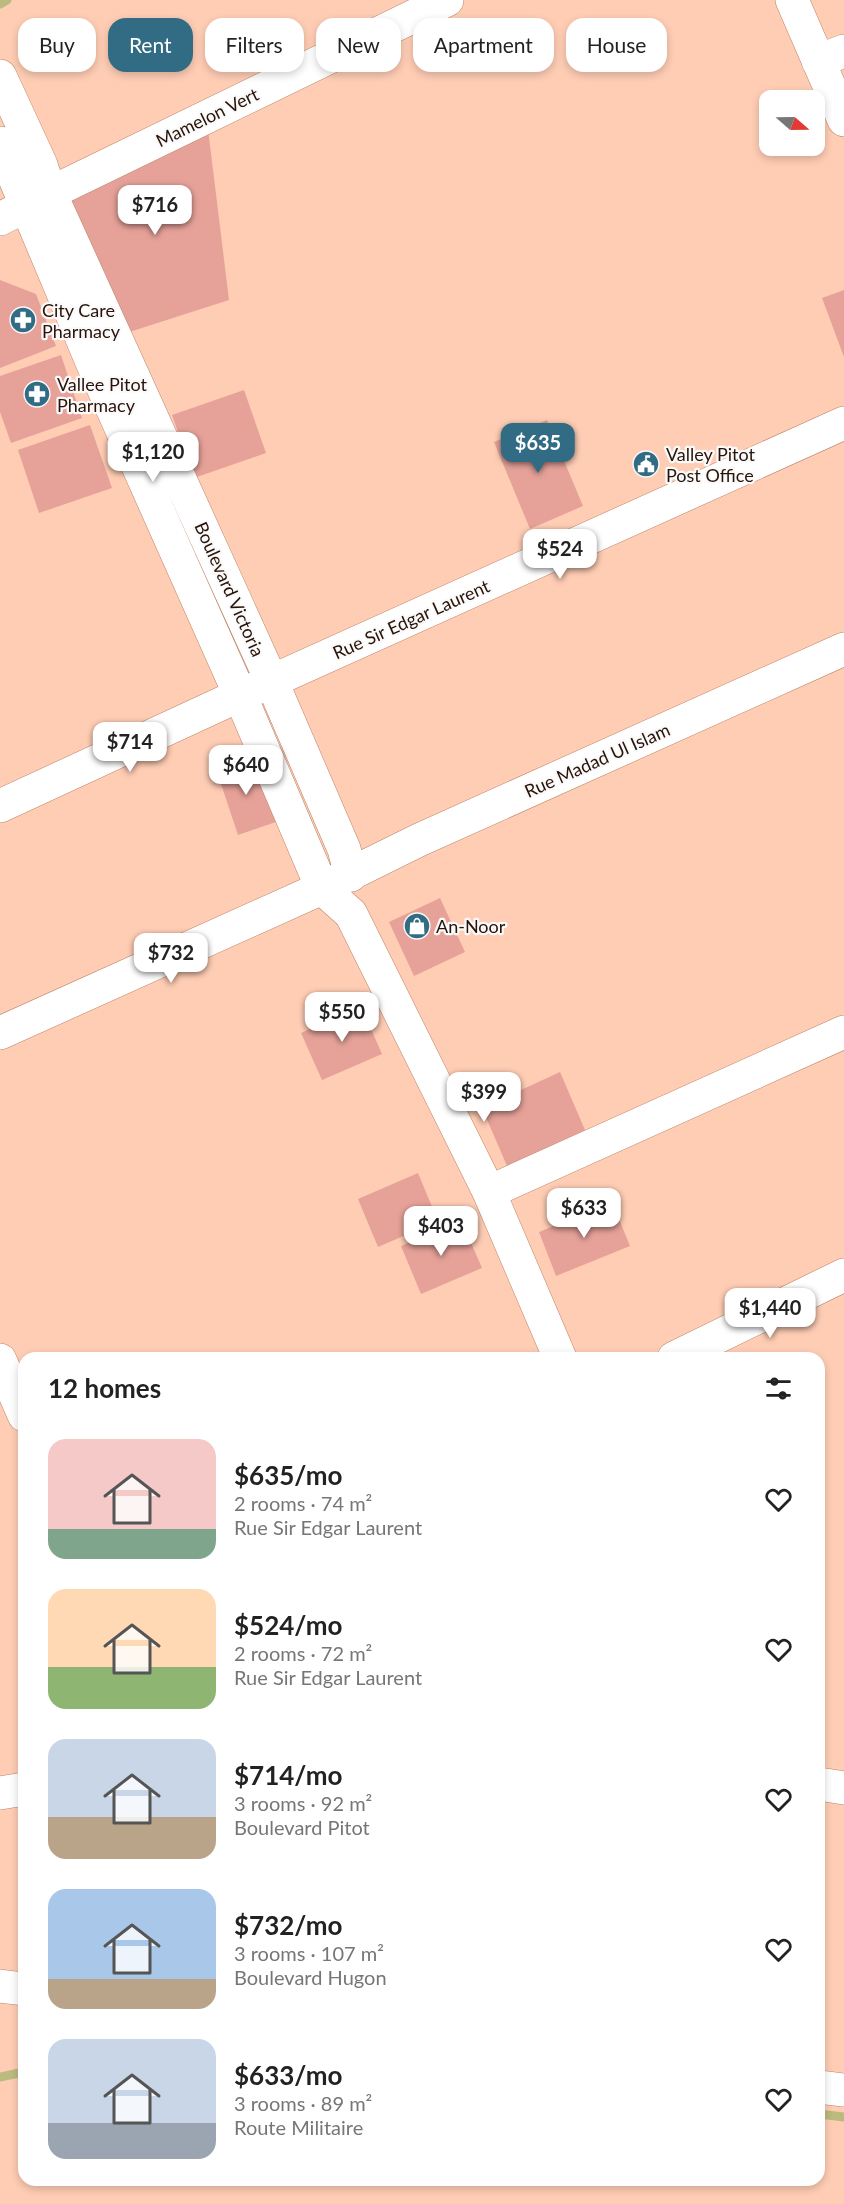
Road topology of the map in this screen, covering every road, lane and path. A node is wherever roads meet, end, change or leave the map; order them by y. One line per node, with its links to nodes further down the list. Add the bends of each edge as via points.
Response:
1 (447, 0): 7 (main road, Mamelon Vert)
2 (792, 0): 3 (main road)
3 (831, 56): 5 (main road)
4 (0, 76): 7 (main road, Boulevard Victoria, via 41,165)
5 (844, 120)
6 (0, 143): 7 (main road, Boulevard Victoria)
7 (25, 206): 10 (main road, Boulevard Victoria); 11 (main road, Boulevard Victoria)
8 (844, 423): 10 (main road, Rue Sir Edgar Laurent)
9 (844, 649): 13 (main road, Rue Madad Ul Islam)
10 (272, 682): 11 (main road, Rue Sir Edgar Laurent); 13 (main road, Boulevard Victoria, via 344,849)
11 (240, 695): 12 (main road, Rue Sir Edgar Laurent); 13 (main road, Boulevard Victoria)
12 (0, 806)
13 (336, 881): 15 (main road, Rue Madad Ul Islam); 16 (main road)
14 (844, 1032): 16 (main road)
15 (0, 1034)
16 (489, 1192): 18 (main road)
17 (844, 1275): 19 (main road)
18 (557, 1352)
19 (686, 1352)
20 (0, 1360): 21 (main road)
21 (18, 1401)
22 (825, 1785): 23 (main road)
23 (844, 1788)
24 (18, 1790): 25 (main road)
25 (0, 1793)
26 (0, 1986): 27 (main road)
27 (18, 1988)
28 (825, 2088): 29 (main road)
29 (844, 2090)

